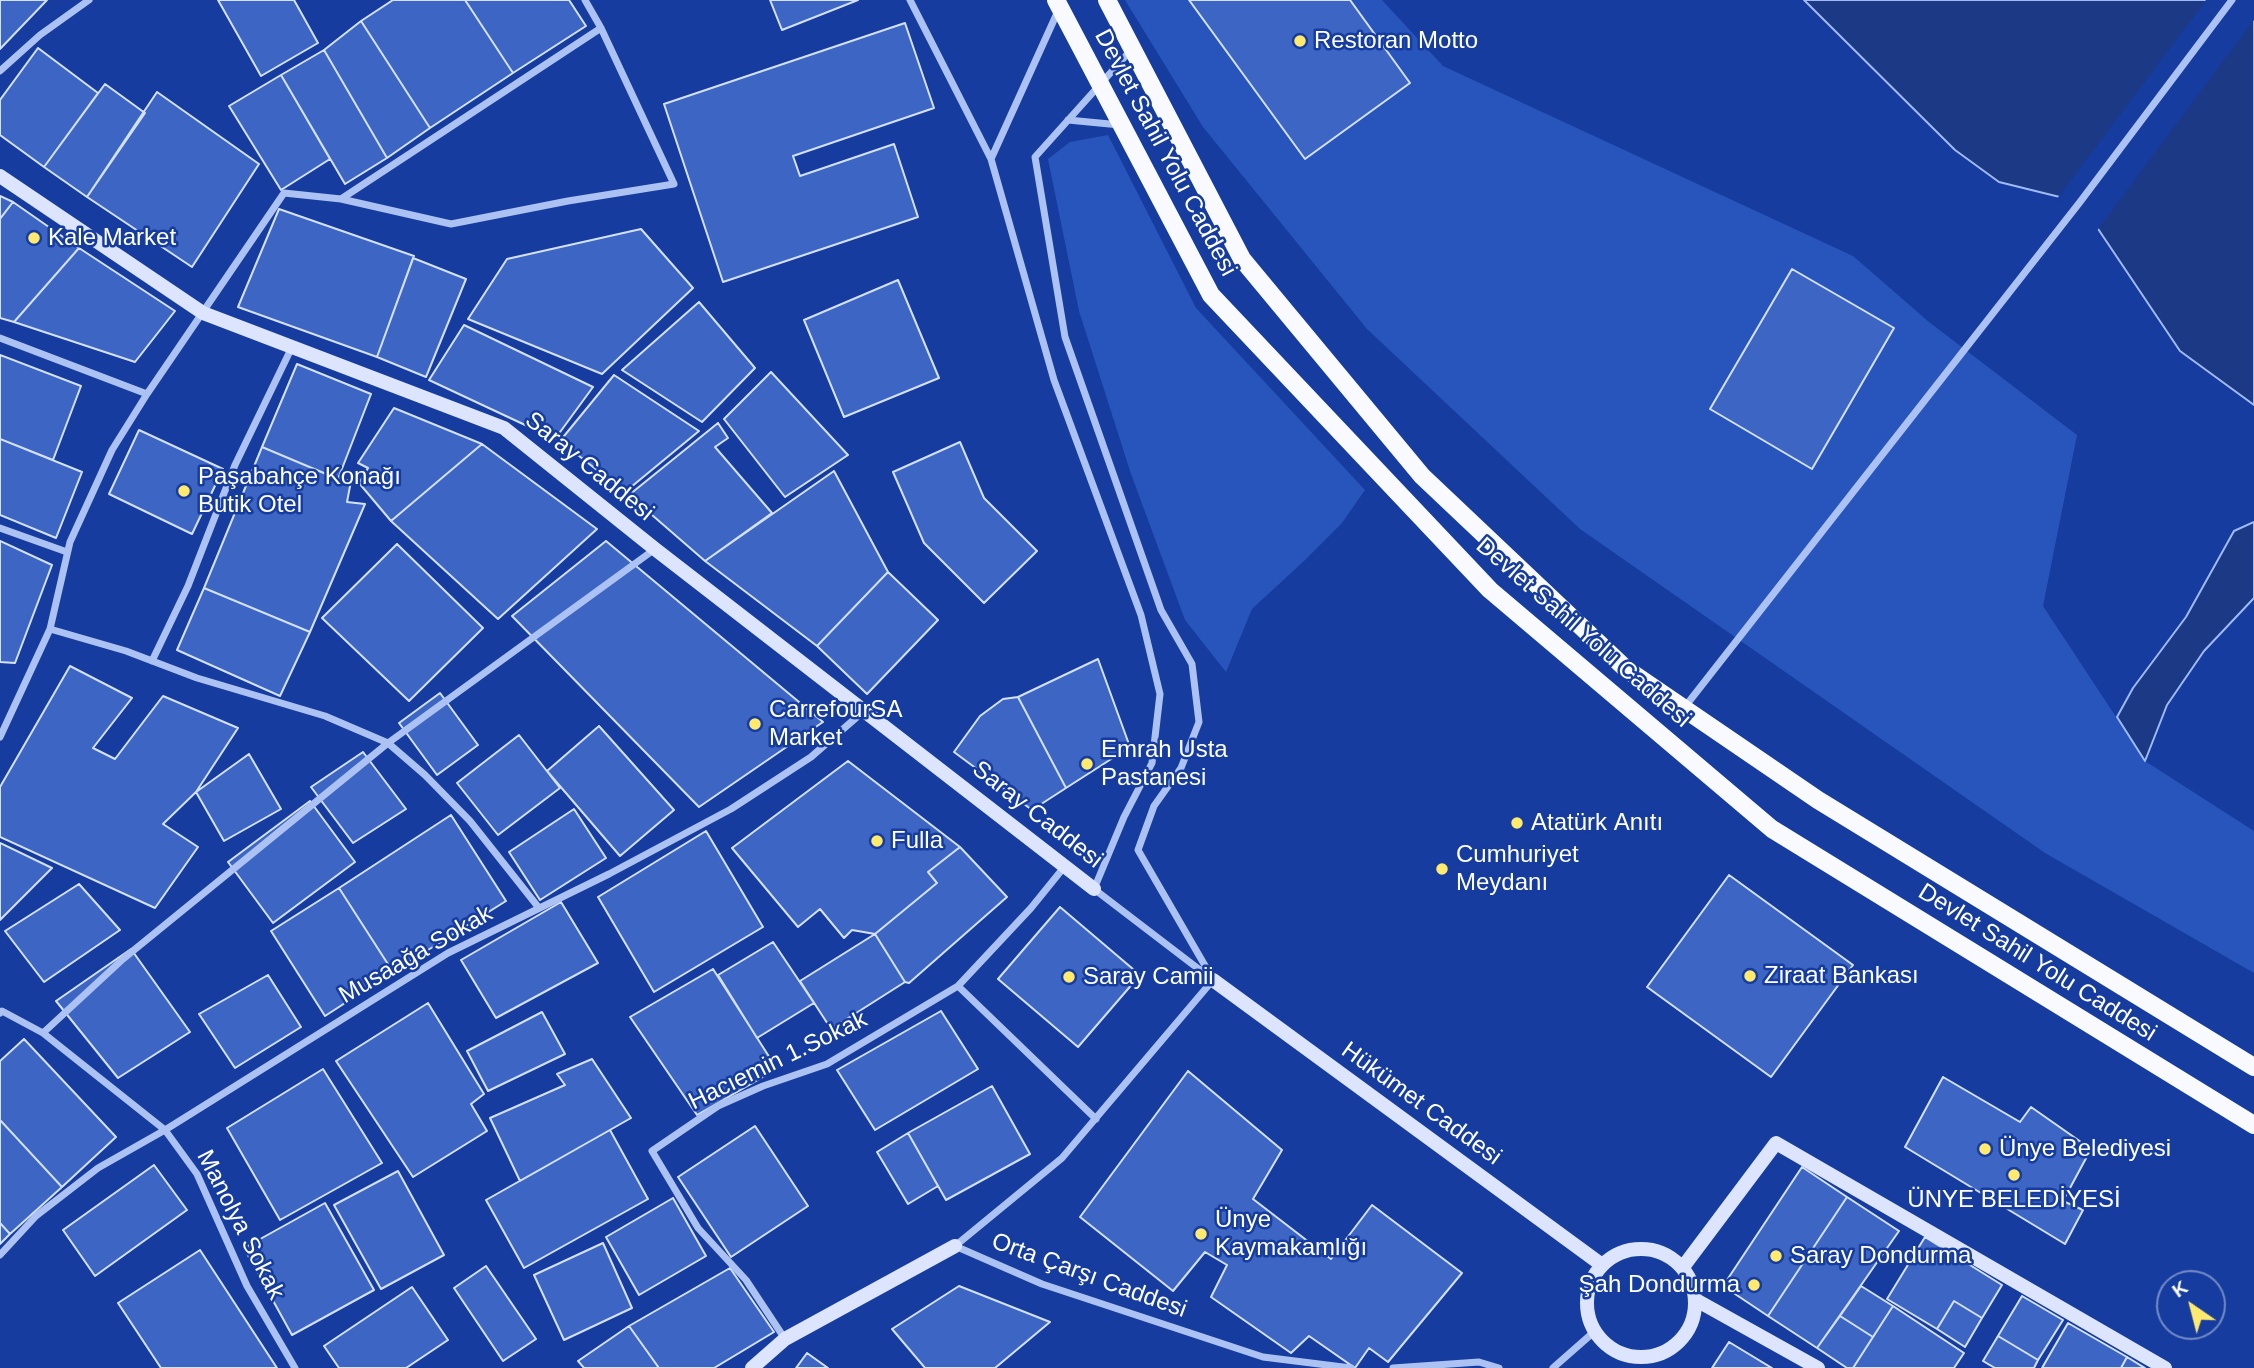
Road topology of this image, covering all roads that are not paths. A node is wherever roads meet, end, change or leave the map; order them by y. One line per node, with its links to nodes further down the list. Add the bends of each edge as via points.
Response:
1 (89, 0): 9 (street, via 40,34)
2 (585, 0): 7 (street)
3 (911, 0): 13 (street)
4 (1107, 0): 8 (main road, Devlet Sahil Yolu Caddesi)
5 (2232, 0): 25 (street, via 2072,213)
6 (1058, 4): 10 (main road, Devlet Sahil Yolu Caddesi); 13 (street)
7 (601, 27): 15 (street); 15 (street, via 674,184 451,224)
8 (1133, 48): 10 (street); 25 (main road, Devlet Sahil Yolu Caddesi, via 1242,259 1422,477 1626,669)
9 (0, 71)
10 (1100, 85): 11 (street); 12 (main road, Devlet Sahil Yolu Caddesi)
11 (1068, 120): 12 (street); 32 (street, via 1035,157 1065,337 1161,610 1192,664 1199,722 1181,768 1154,806 1138,850)
12 (1122, 125): 38 (main road, Devlet Sahil Yolu Caddesi, via 1211,295 1490,590 1772,829)
13 (991, 159): 30 (street, via 1054,380 1141,615 1160,694 1153,763)
14 (0, 176): 16 (street, Saray Caddesi)
15 (341, 199): 16 (street, via 284,193)
16 (202, 313): 18 (street, Saray Caddesi); 19 (street)
17 (0, 338): 19 (street)
18 (292, 347): 21 (street, Saray Caddesi, via 504,428); 24 (street, via 235,465 188,586)
19 (147, 394): 22 (street, via 112,450)
20 (0, 528): 22 (street)
21 (655, 549): 26 (street, Saray Caddesi); 28 (street)
22 (67, 552): 23 (street)
23 (50, 629): 24 (street); 27 (street)
24 (152, 660): 28 (street, via 325,716)
25 (1683, 708): 36 (main road, Devlet Sahil Yolu Caddesi, via 1818,800)
26 (865, 710): 29 (street, Saray Caddesi); 31 (street, Musaağa Sokak, via 811,757 731,809)
27 (0, 737)
28 (388, 743): 31 (street, via 470,821); 35 (street, via 123,959)
29 (1065, 866): 30 (street, Saray Caddesi); 33 (street, Hacıemin 1.Sokak)
30 (1094, 889): 32 (street)
31 (539, 908): 39 (street, Musaağa Sokak, via 448,953)
32 (1213, 979): 37 (street, Orta Çarşı Caddesi); 42 (street, Hükümet Caddesi)
33 (958, 986): 37 (street); 46 (street, Hacıemin 1.Sokak, via 827,1064 718,1106 652,1151 698,1228 746,1280)
34 (1, 1012): 35 (street, Manolya Sokak)
35 (43, 1033): 39 (street, Manolya Sokak)
36 (2254, 1068)
37 (1096, 1118): 40 (street, Orta Çarşı Caddesi, via 1062,1158)
38 (2254, 1125)
39 (165, 1130): 41 (street, Musaağa Sokak, via 98,1168 36,1216); 47 (street, Manolya Sokak, via 197,1174 247,1286)
40 (955, 1246): 46 (street); 49 (street, Orta Çarşı Caddesi, via 1042,1284 1263,1357)
41 (0, 1255)
42 (1602, 1265): 43 (street, via 1617,1254 1652,1249); 45 (street, via 1587,1297)
43 (1683, 1267): 44 (street); 54 (street, via 1776,1143)
44 (1696, 1300): 45 (street, via 1686,1333 1657,1354 1623,1354); 53 (street)
45 (1595, 1331): 52 (street)
46 (785, 1339): 48 (street)
47 (295, 1368)
48 (752, 1368)
49 (1351, 1368)
50 (1393, 1368): 51 (street, via 1479,1362)
51 (1499, 1368)
52 (1553, 1368)
53 (1818, 1368)
54 (2165, 1368)

